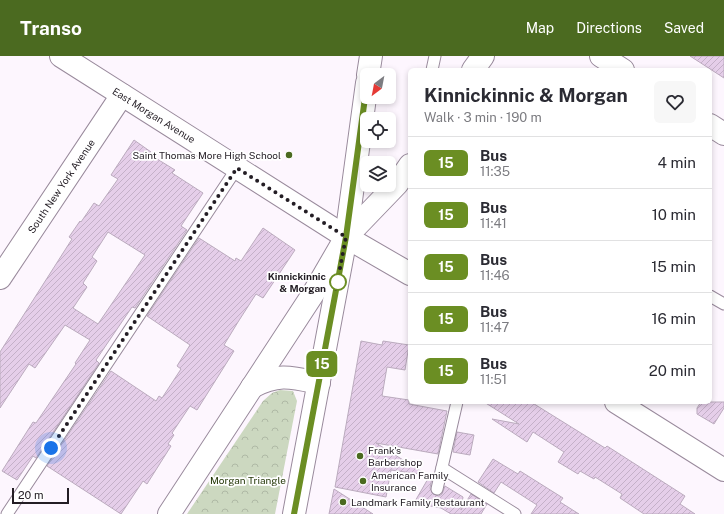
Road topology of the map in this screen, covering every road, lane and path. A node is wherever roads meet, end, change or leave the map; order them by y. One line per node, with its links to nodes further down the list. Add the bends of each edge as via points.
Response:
1 (61, 56): 10 (street, East Morgan Avenue)
2 (371, 56): 6 (street)
3 (435, 56): 7 (lane)
4 (482, 56): 8 (street)
5 (601, 56): 9 (street)
6 (369, 68)
7 (432, 68)
8 (474, 68)
9 (620, 68)
10 (122, 95): 14 (street, East Morgan Avenue); 18 (street, South New York Avenue)
11 (364, 104): 16 (street)
12 (712, 126): 13 (street)
13 (724, 134)
14 (237, 168): 16 (street, East Morgan Avenue); 28 (lane)
15 (408, 168): 16 (street, via 397,184)
16 (346, 237): 17 (street, East Morgan Avenue); 21 (street); 22 (street, via 313,294)
17 (408, 273)
18 (0, 278)
19 (712, 297): 20 (lane)
20 (724, 304)
21 (319, 383): 22 (street, via 278,377 267,379); 30 (street)
22 (252, 387): 29 (street)
23 (456, 404): 25 (lane)
24 (619, 404): 26 (street)
25 (442, 468): 27 (lane); 31 (lane)
26 (724, 470)
27 (437, 489)
28 (7, 514)
29 (169, 514)
30 (294, 514)
31 (515, 514)

